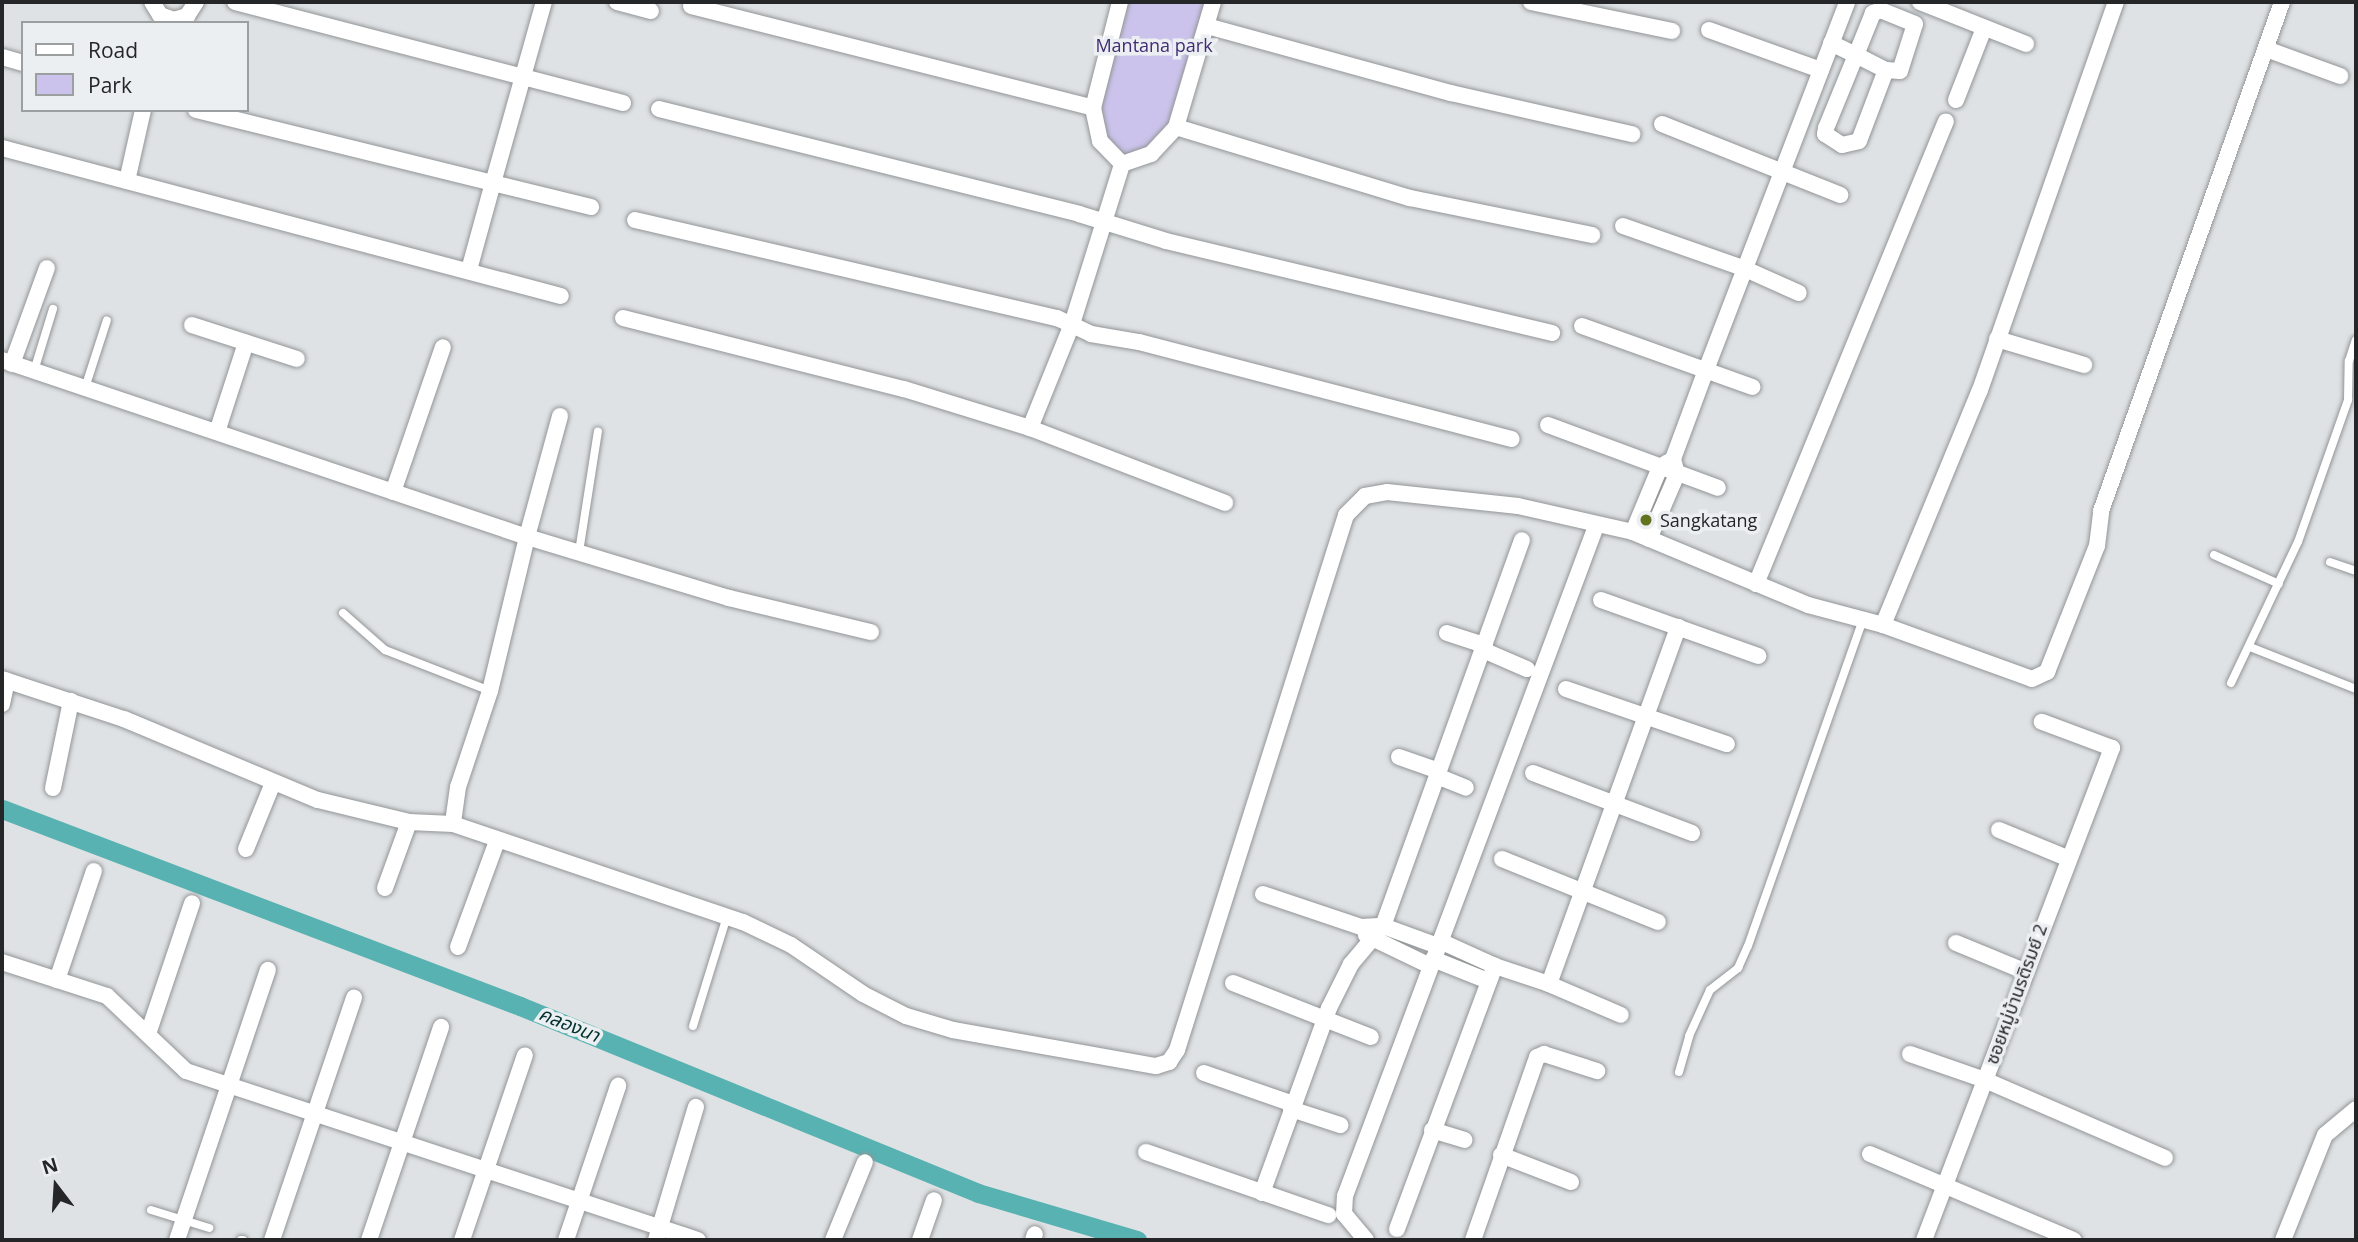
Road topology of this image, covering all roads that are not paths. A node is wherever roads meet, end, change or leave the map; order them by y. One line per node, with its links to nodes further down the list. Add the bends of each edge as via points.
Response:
1 (152, 2): 15 (street)
2 (196, 2): 15 (street, via 187,16)
3 (235, 2): 29 (street)
4 (544, 2): 29 (street)
5 (617, 2): 14 (street)
6 (1213, 2): 16 (street)
7 (1531, 2): 19 (street)
8 (1847, 2): 20 (street)
9 (1920, 2): 17 (street)
10 (2116, 2): 63 (street)
11 (2282, 2): 22 (street)
12 (1116, 3): 33 (street)
13 (691, 6): 33 (street)
14 (651, 10)
15 (166, 20)
16 (1207, 26): 38 (street); 39 (street, via 1451,93)
17 (1984, 28): 21 (street); 30 (street)
18 (1709, 30): 26 (street)
19 (1672, 31)
20 (1830, 43): 23 (street); 26 (street)
21 (2026, 44)
22 (2266, 49): 28 (street); 98 (street, via 2101,510 2097,546 2047,672 2032,679)
23 (1856, 55): 27 (street); 27 (street, via 1876,10 1912,20 1915,30 1904,66 1900,71); 27 (street, via 1825,134 1842,145 1858,141)
24 (2, 57): 25 (street)
25 (21, 62)
26 (1821, 70): 42 (street)
27 (1886, 70)
28 (2340, 76)
29 (523, 78): 31 (street); 44 (street)
30 (1956, 100)
31 (623, 103)
32 (659, 108): 48 (street, via 1080,214)
33 (1093, 108): 41 (street, via 1100,141)
34 (143, 112): 43 (street)
35 (204, 112): 44 (street)
36 (1946, 121): 93 (street)
37 (1662, 124): 42 (street)
38 (1176, 127): 41 (street, via 1151,154); 50 (street, via 1410,198)
39 (1632, 134)
40 (2, 148): 43 (street)
41 (1122, 164): 48 (street)
42 (1781, 171): 45 (street); 52 (street)
43 (127, 181): 53 (street)
44 (493, 183): 46 (street); 53 (street)
45 (1840, 195)
46 (591, 207)
47 (635, 220): 59 (street)
48 (1101, 224): 59 (street); 62 (street)
49 (1623, 226): 52 (street)
50 (1592, 235)
51 (47, 268): 68 (street)
52 (1743, 268): 54 (street); 70 (street)
53 (469, 270): 55 (street)
54 (1799, 293)
55 (561, 296)
56 (53, 309): 71 (lane)
57 (623, 318): 76 (street, via 904,389)
58 (107, 320): 73 (lane)
59 (1072, 324): 76 (street); 79 (street, via 1091,334 1139,342)
60 (192, 325): 65 (street)
61 (1582, 326): 70 (street)
62 (1552, 333)
63 (1997, 339): 69 (street); 98 (street)
64 (2356, 340): 94 (lane, via 2349,361 2348,400)
65 (246, 343): 67 (street); 78 (street)
66 (443, 347): 82 (street)
67 (297, 359)
68 (7, 362): 71 (street)
69 (2084, 365)
70 (1706, 370): 72 (street); 80 (street)
71 (34, 371): 73 (street)
72 (1752, 387)
73 (85, 388): 78 (street)
74 (560, 416): 86 (street)
75 (1548, 425): 80 (street)
76 (1030, 428): 83 (street)
77 (598, 431): 89 (lane)
78 (217, 432): 82 (street)
79 (1512, 439)
80 (1670, 467): 81 (street); 85 (street); 87 (street)
81 (1718, 488)
82 (393, 492): 86 (street)
83 (1226, 503)
84 (1595, 526): 85 (street); 136 (street, via 1537,509 1387,492 1365,496 1346,515 1177,1050 1169,1062 1142,1064 953,1030 906,1016 863,994 791,945); 142 (street)
85 (1633, 532): 87 (street)
86 (527, 537): 89 (street); 110 (street)
87 (1649, 539): 93 (street)
88 (1522, 540): 103 (street)
89 (579, 552): 100 (street, via 729,597)
90 (2214, 555): 94 (lane)
91 (2330, 562): 92 (lane)
92 (2356, 571)
93 (1756, 584): 97 (street)
94 (2279, 584): 102 (lane)
95 (1601, 600): 99 (street)
96 (343, 613): 110 (lane, via 385,650)
97 (1863, 620): 98 (street); 161 (lane, via 1748,946 1738,968 1710,990)
98 (1883, 625)
99 (1678, 627): 104 (street); 113 (street)
100 (871, 632)
101 (1447, 633): 103 (street)
102 (2250, 647): 107 (lane); 108 (lane)
103 (1484, 648): 105 (street); 117 (street)
104 (1758, 656)
105 (1527, 669)
106 (4, 680): 111 (street); 112 (street)
107 (2231, 683)
108 (2356, 688)
109 (1566, 689): 113 (street)
110 (490, 691): 124 (street, via 458,787)
111 (71, 701): 119 (street); 120 (street)
112 (2, 704)
113 (1645, 713): 115 (street); 122 (street)
114 (2042, 722): 129 (street, ซอยหมู่บ้านรติรมย์ 2, via 2112,748)
115 (1727, 744)
116 (1399, 757): 117 (street)
117 (1438, 774): 121 (street); 138 (street)
118 (1533, 774): 122 (street)
119 (273, 783): 123 (street, via 318,800); 128 (street)
120 (53, 788)
121 (1466, 788)
122 (1612, 804): 126 (street); 133 (street)
123 (409, 822): 124 (street); 132 (street)
124 (453, 824): 127 (street)
125 (1999, 830): 129 (street)
126 (1692, 833)
127 (497, 842): 136 (street); 141 (street)
128 (246, 849)
129 (2067, 858): 146 (street, ซอยหมู่บ้านรติรมย์ 2)
130 (1502, 859): 133 (street)
131 (94, 870): 147 (street)
132 (385, 888)
133 (1580, 892): 137 (street); 150 (street)
134 (1263, 894): 139 (street)
135 (192, 903): 156 (street)
136 (727, 916): 154 (lane)
137 (1658, 922)
138 (1383, 926): 139 (street); 142 (street)
139 (1366, 934): 142 (street); 153 (street)
140 (1956, 943): 146 (street)
141 (458, 947)
142 (1435, 953): 144 (street); 148 (street); 199 (street, via 1345,1196 1344,1214)
143 (2, 962): 147 (street)
144 (1495, 965): 148 (street); 150 (street)
145 (268, 970): 165 (street)
146 (2024, 971): 163 (street, ซอยหมู่บ้านรติรมย์ 2)
147 (57, 980): 156 (street, via 107,996)
148 (1488, 981): 171 (street)
149 (1233, 983): 153 (street)
150 (1549, 984): 152 (street)
151 (354, 998): 169 (street)
152 (1621, 1015)
153 (1325, 1018): 157 (street); 166 (street)
154 (693, 1026)
155 (441, 1027): 173 (street)
156 (148, 1034): 165 (street, via 186,1071)
157 (1371, 1037)
158 (525, 1055): 179 (street)
159 (1910, 1055): 163 (street)
160 (1597, 1071): 176 (street, via 1544,1054 1537,1057)
161 (1679, 1072)
162 (1203, 1073): 166 (street)
163 (1984, 1080): 177 (street); 181 (street, ซอยหมู่บ้านรติรมย์ 2)
164 (618, 1086): 184 (street)
165 (229, 1087): 169 (street); 187 (street)
166 (1292, 1106): 170 (street); 182 (street)
167 (696, 1107): 190 (street)
168 (2356, 1109): 203 (street, via 2325,1135)
169 (314, 1115): 173 (street); 192 (street)
170 (1340, 1125)
171 (1432, 1130): 172 (street); 189 (street)
172 (1464, 1140)
173 (401, 1144): 179 (street); 193 (street)
174 (1146, 1152): 182 (street)
175 (1870, 1154): 181 (street)
176 (1500, 1155): 180 (street); 200 (street)
177 (2165, 1158)
178 (865, 1162): 197 (street)
179 (485, 1172): 184 (street); 194 (street)
180 (1571, 1182)
181 (1947, 1186): 201 (street, ซอยหมู่บ้านรติรมย์ 2); 202 (street)
182 (1262, 1194): 186 (street)
183 (934, 1200): 198 (street)
184 (579, 1203): 190 (street); 195 (street)
185 (151, 1210): 187 (lane)
186 (1328, 1215)
187 (184, 1221): 188 (lane); 191 (street)
188 (209, 1228)
189 (1397, 1229)
190 (657, 1234): 196 (street)
191 (177, 1240)
192 (272, 1240)
193 (369, 1240)
194 (462, 1240)
195 (566, 1240)
196 (698, 1240)
197 (833, 1240)
198 (920, 1240)
199 (1366, 1240)
200 (1473, 1240)
201 (1924, 1240)
202 (2074, 1240)
203 (2283, 1240)

